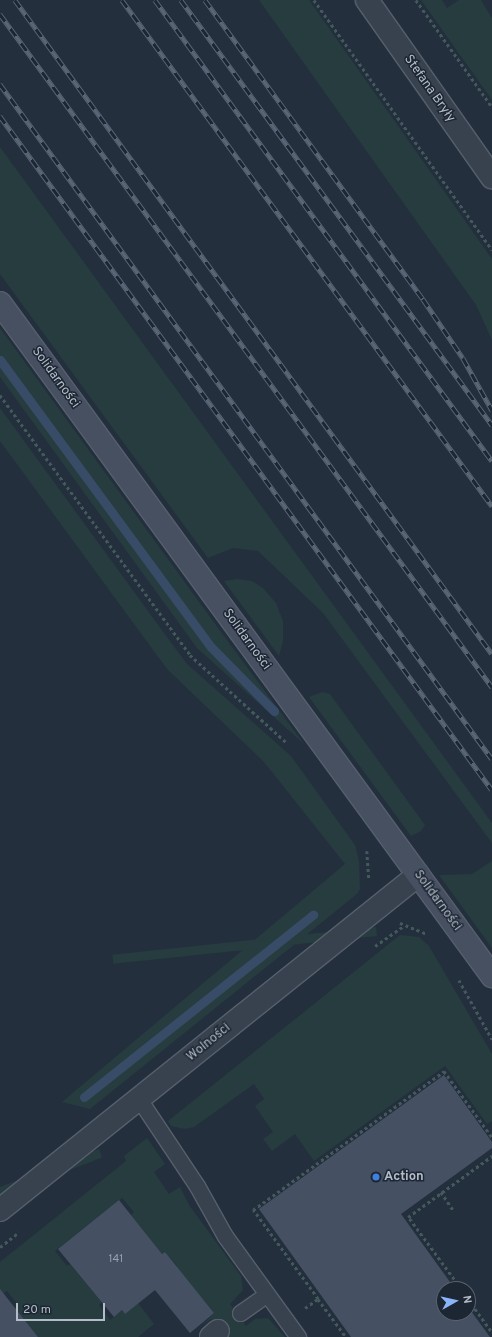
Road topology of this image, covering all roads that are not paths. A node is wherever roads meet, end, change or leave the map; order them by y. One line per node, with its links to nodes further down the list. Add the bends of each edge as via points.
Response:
1 (367, 0): 2 (street, Stefana Bryły)
2 (492, 177)
3 (0, 303): 4 (street, Solidarności)
4 (418, 875): 5 (street, Solidarności); 6 (street, Wolności)
5 (492, 976)
6 (138, 1099): 7 (street, Wolności); 8 (lane, via 197,1186 225,1236)
7 (0, 1210)
8 (266, 1295): 9 (lane); 10 (lane)
9 (240, 1313)
10 (298, 1337)

